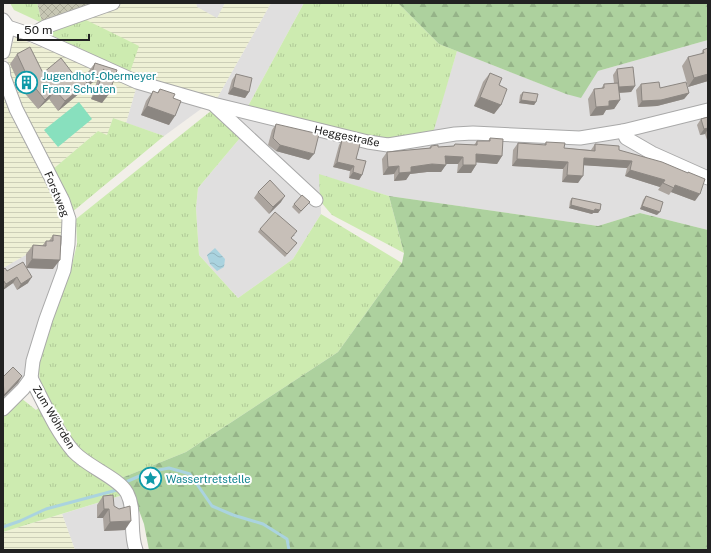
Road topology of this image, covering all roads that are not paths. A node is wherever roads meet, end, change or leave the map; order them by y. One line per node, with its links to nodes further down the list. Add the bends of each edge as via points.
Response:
1 (113, 3): 3 (street, via 45,27 38,31)
2 (5, 24): 3 (street, Heggestraße); 4 (street)
3 (36, 36): 6 (street, Heggestraße, via 137,82)
4 (3, 52)
5 (3, 68): 11 (street, Forstweg, via 16,109 63,201 69,219 64,270 33,361)
6 (213, 104): 8 (street, Heggestraße, via 368,142 388,144 454,134 580,138); 10 (street)
7 (708, 110): 8 (street, Heggestraße)
8 (623, 131): 9 (street, via 626,138 652,153)
9 (708, 178)
10 (316, 200)
11 (31, 378): 12 (street); 13 (street, Zum Wöhrden, via 57,426 75,452 126,491 129,497 125,507)
12 (3, 409)
13 (136, 550)

